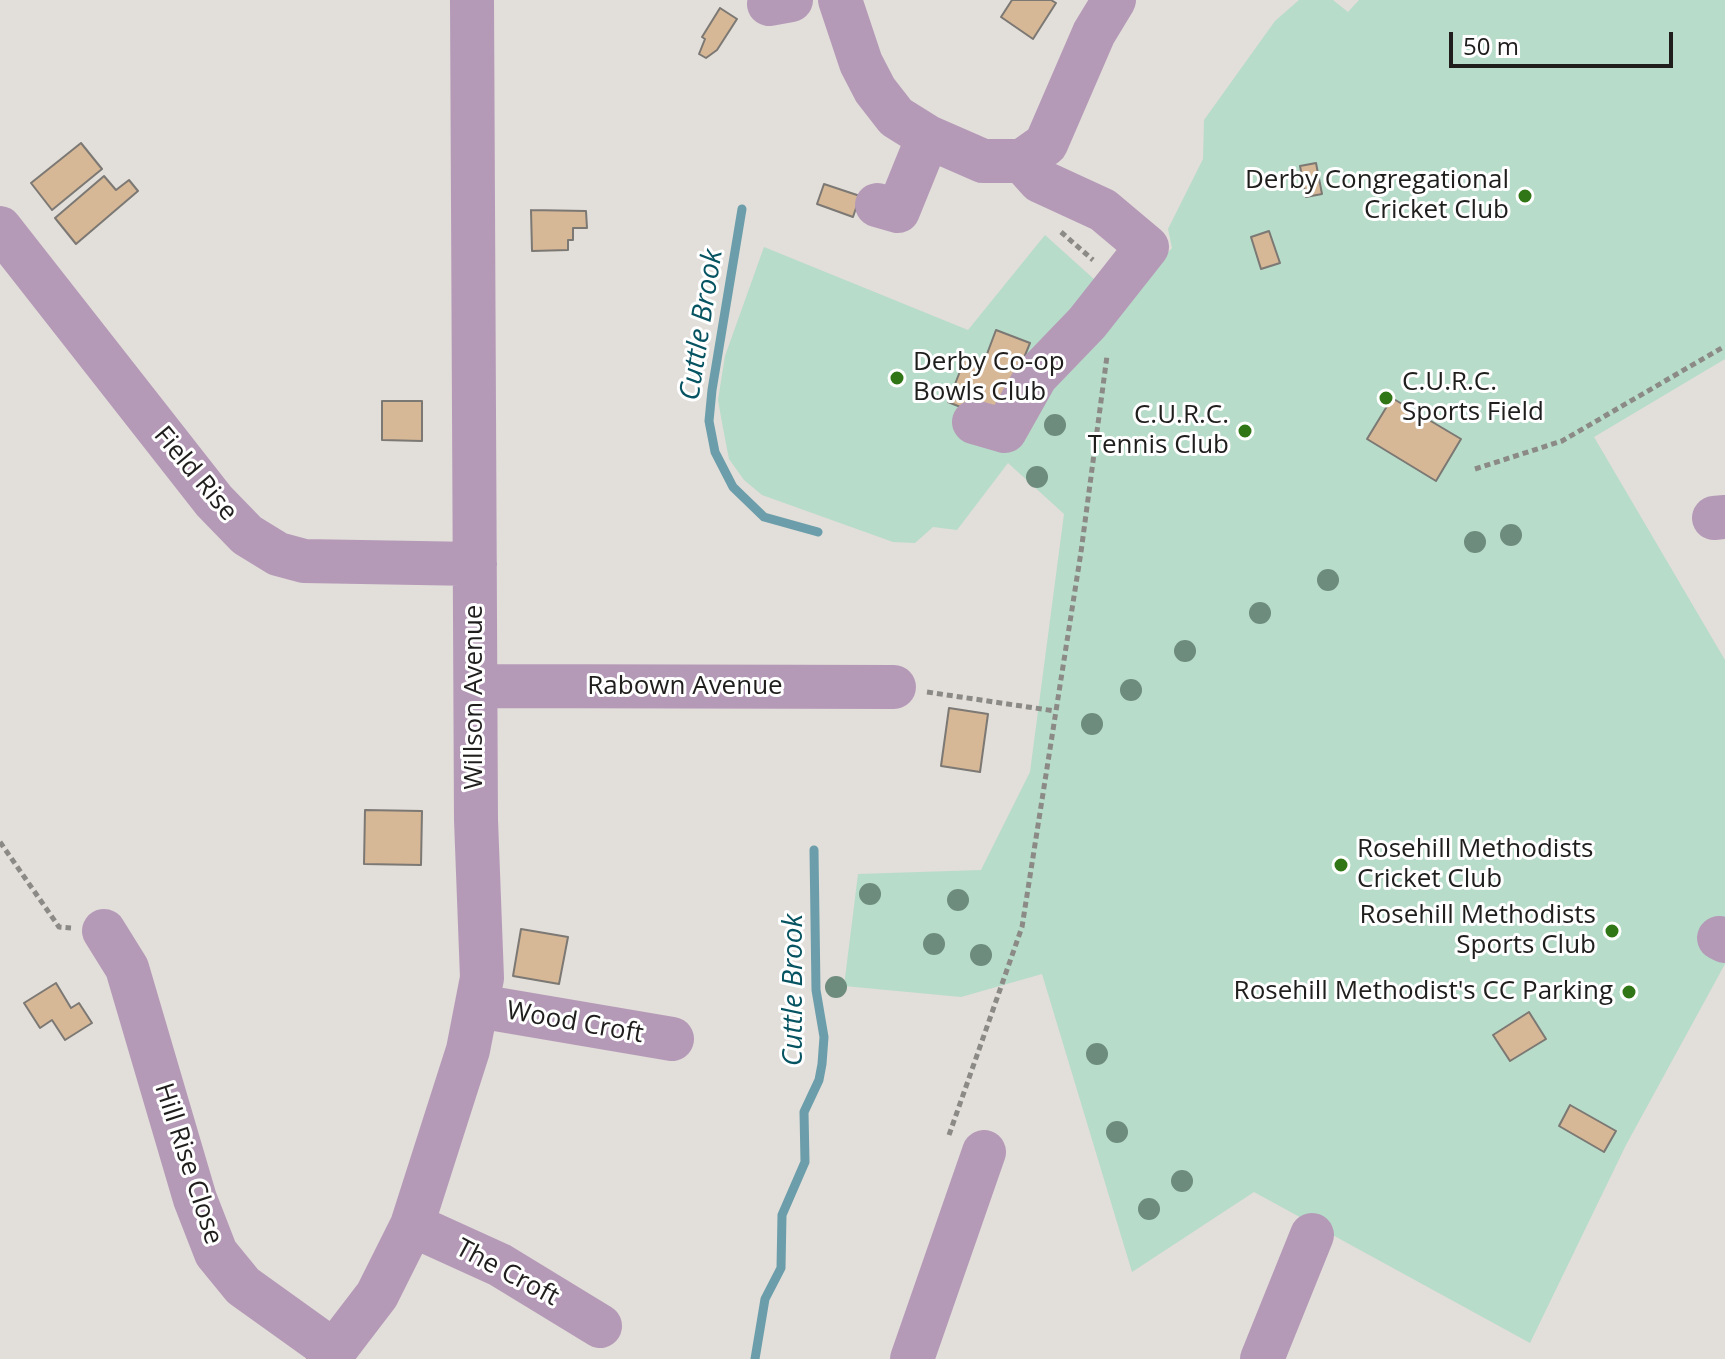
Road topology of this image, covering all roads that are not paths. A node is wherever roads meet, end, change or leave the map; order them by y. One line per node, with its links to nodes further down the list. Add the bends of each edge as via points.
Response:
1 (472, 0): 9 (street, Willson Avenue)
2 (840, 0): 4 (street, via 875,90 896,117)
3 (1114, 0): 5 (street, via 1046,144)
4 (928, 137): 5 (street, via 983,161); 6 (street, via 898,211)
5 (1022, 161): 8 (street, via 1040,181 1147,247 1036,376 1005,431)
6 (877, 205)
7 (0, 228): 9 (street, Field Rise, via 214,501 247,535 278,554 304,561)
8 (974, 422)
9 (475, 564): 10 (street, Willson Avenue)
10 (476, 686): 11 (street, Rabown Avenue); 13 (street, Willson Avenue, via 482,916)
11 (894, 687)
12 (104, 931): 19 (street, Hill Rise Close, via 127,968 216,1253 243,1286)
13 (478, 1006): 14 (street, Wood Croft); 16 (street, Willson Avenue)
14 (672, 1039)
15 (984, 1152): 20 (street)
16 (412, 1225): 18 (street, The Croft, via 500,1265); 19 (street, Willson Avenue, via 377,1295)
17 (1312, 1235): 21 (street)
18 (600, 1326)
19 (332, 1356)
20 (912, 1359)
21 (1262, 1359)

